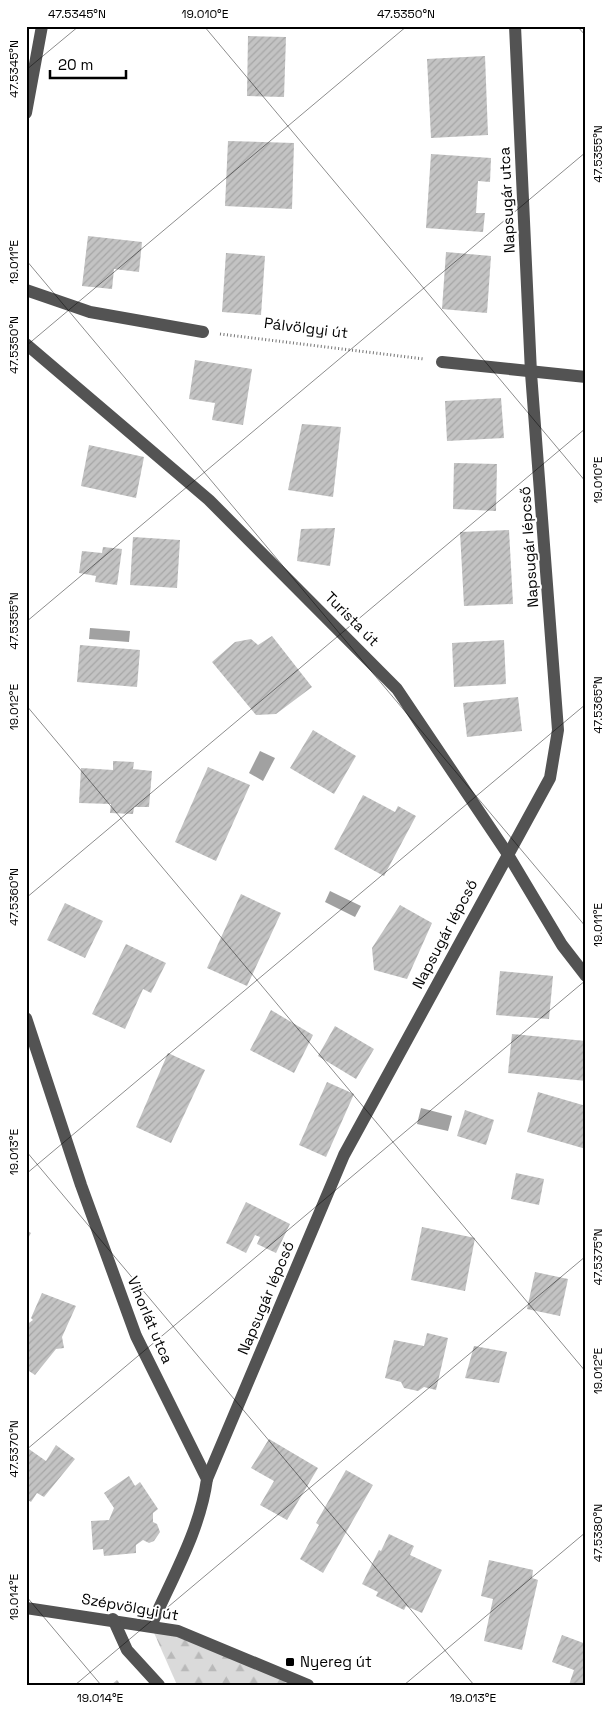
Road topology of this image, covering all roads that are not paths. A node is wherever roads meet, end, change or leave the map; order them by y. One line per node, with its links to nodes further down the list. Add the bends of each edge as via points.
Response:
1 (42, 26): 3 (street)
2 (515, 26): 8 (street, Napsugár utca)
3 (26, 113)
4 (26, 290): 5 (street, via 90,312)
5 (203, 332)
6 (26, 344): 10 (street, Turista út, via 209,500 397,689)
7 (442, 362): 8 (street)
8 (531, 372): 9 (street); 10 (street, Napsugár lépcső, via 558,730 550,778)
9 (586, 377)
10 (507, 853): 11 (street, Turista út, via 540,910); 13 (street, Napsugár lépcső, via 344,1155)
11 (586, 976)
12 (26, 1018): 13 (street, Vihorlát utca, via 81,1185 136,1336)
13 (207, 1478): 16 (street, via 204,1503)
14 (26, 1608): 15 (street, Szépvölgyi út)
15 (113, 1619): 16 (street, Szépvölgyi út); 17 (street, via 127,1650)
16 (151, 1626): 18 (street, Szépvölgyi út, via 178,1631)
17 (160, 1685)
18 (308, 1685)

